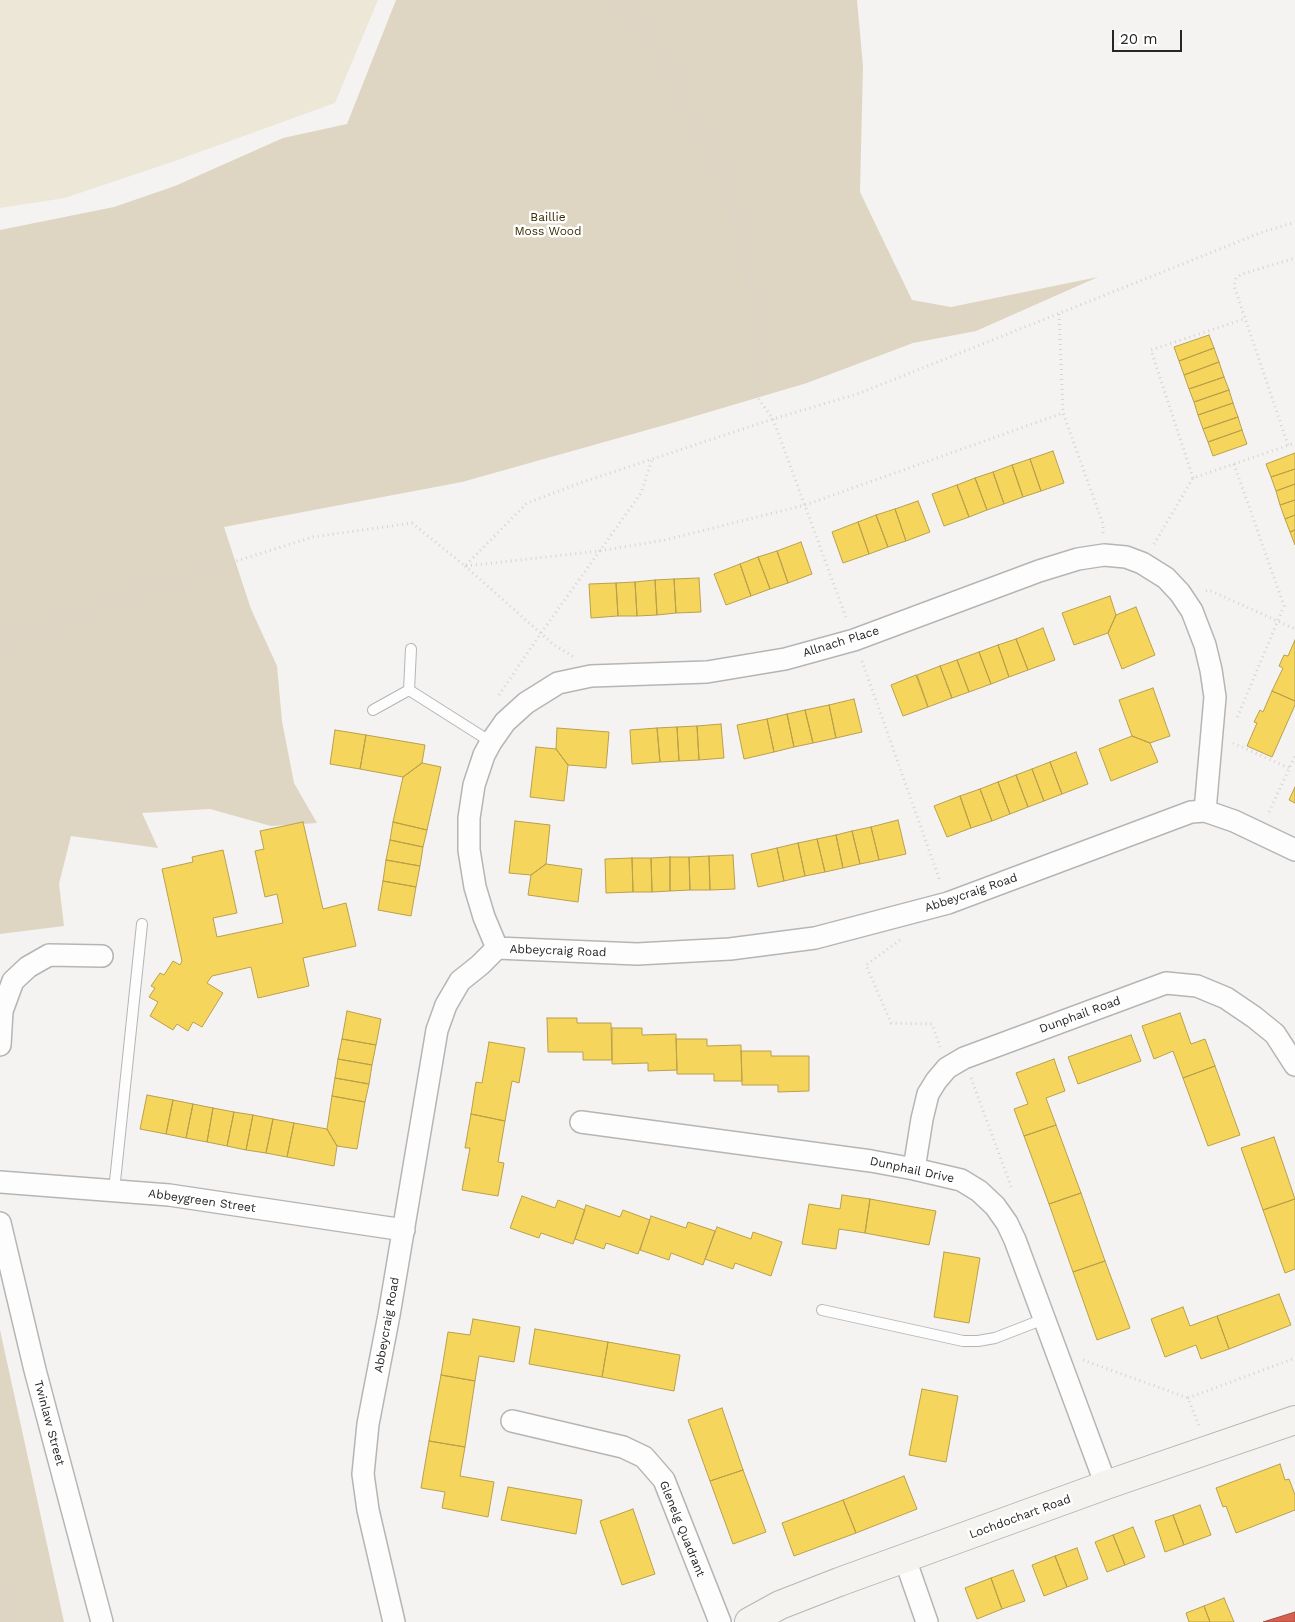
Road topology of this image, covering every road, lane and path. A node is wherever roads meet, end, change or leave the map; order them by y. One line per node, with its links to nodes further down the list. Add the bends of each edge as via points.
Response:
1 (614, 0): 7 (path, via 668,61 678,98 724,170 759,317 754,394)
2 (1295, 222): 4 (path)
3 (1295, 258): 5 (path, via 1236,278 1234,286)
4 (1059, 314): 6 (path); 7 (path, via 860,393)
5 (1244, 320): 9 (path); 12 (path, via 1151,350)
6 (1063, 413): 13 (path); 15 (path, via 1103,524)
7 (773, 419): 10 (path); 13 (path)
8 (1295, 443): 9 (path)
9 (1288, 445): 11 (path)
10 (652, 460): 14 (path, via 641,493); 17 (path, via 527,503)
11 (1234, 464): 12 (path); 19 (path, via 1284,606)
12 (1192, 478): 16 (path)
13 (805, 505): 14 (path, via 665,540); 22 (path)
14 (599, 551): 17 (path); 21 (path)
15 (1104, 555): 16 (street, Allnach Place, via 1126,557); 22 (street, Allnach Place, via 1078,558 1039,571)
16 (1142, 563): 18 (street, Allnach Place, via 1166,578)
17 (465, 566): 21 (path); 23 (path, via 412,523 313,536 147,589 45,630)
18 (1185, 601): 19 (path, via 1209,590); 29 (street, Allnach Place, via 1205,645)
19 (1278, 621): 20 (path); 29 (path)
20 (1295, 629)
21 (540, 633): 25 (path, via 579,660); 27 (path)
22 (854, 640): 25 (street, Allnach Place, via 785,659 707,672); 36 (path)
23 (0, 642)
24 (411, 649): 26 (lane)
25 (591, 676): 30 (street, Allnach Place, via 558,683 526,702 505,722)
26 (409, 690): 28 (lane); 30 (lane)
27 (497, 699)
28 (373, 710)
29 (1220, 736): 32 (path); 33 (street, Allnach Place)
30 (491, 742): 39 (street, Allnach Place, via 474,785 469,850 475,887)
31 (1295, 756): 32 (path)
32 (1289, 768): 34 (path)
33 (1205, 811): 34 (street, Abbeycraig Road); 36 (street, Abbeycraig Road, via 1191,812)
34 (1259, 832): 35 (street, Abbeycraig Road)
35 (1295, 850)
36 (948, 903): 39 (street, Abbeycraig Road, via 814,938 730,949 637,954)
37 (142, 924): 47 (lane)
38 (903, 937): 42 (path, via 866,965 891,1024 932,1024)
39 (496, 948): 50 (street, Abbeycraig Road, via 460,981 437,1030)
40 (102, 956): 41 (street, via 49,955 28,967 13,981 2,1011)
41 (0, 1045)
42 (956, 1063): 43 (street, Dunphail Road, via 1166,983 1197,986 1226,998 1275,1034); 45 (street, via 936,1080 928,1094); 48 (path, via 1013,1194)
43 (1295, 1066)
44 (581, 1122): 45 (street, Dunphail Drive)
45 (914, 1169): 48 (street, Dunphail Drive, via 960,1180 979,1191)
46 (0, 1182): 47 (street, Abbeygreen Street)
47 (114, 1191): 50 (street, Abbeygreen Street, via 169,1195)
48 (1003, 1216): 52 (street, Dunphail Drive)
49 (0, 1223): 63 (street, Twinlaw Street)
50 (404, 1230): 64 (street, Abbeycraig Road, via 368,1424 362,1474)
51 (822, 1310): 52 (lane, via 978,1342)
52 (1044, 1319): 54 (street, Dunphail Drive)
53 (1295, 1358): 55 (path)
54 (1060, 1362): 55 (path, via 1077,1358); 59 (street, Dunphail Drive)
55 (1188, 1398): 58 (path)
56 (1295, 1420): 58 (street, Lochdochart Road)
57 (512, 1421): 65 (street, Glenelg Quadrant, via 623,1447 644,1457 664,1480)
58 (1208, 1450): 59 (street, Lochdochart Road)
59 (1106, 1485): 60 (street, Lochdochart Road)
60 (904, 1560): 66 (street, Lochdochart Road, via 780,1605); 67 (street)
61 (0, 1590): 62 (path)
62 (10, 1622)
63 (102, 1622)
64 (394, 1622)
65 (720, 1622)
66 (749, 1622)
67 (927, 1622)

